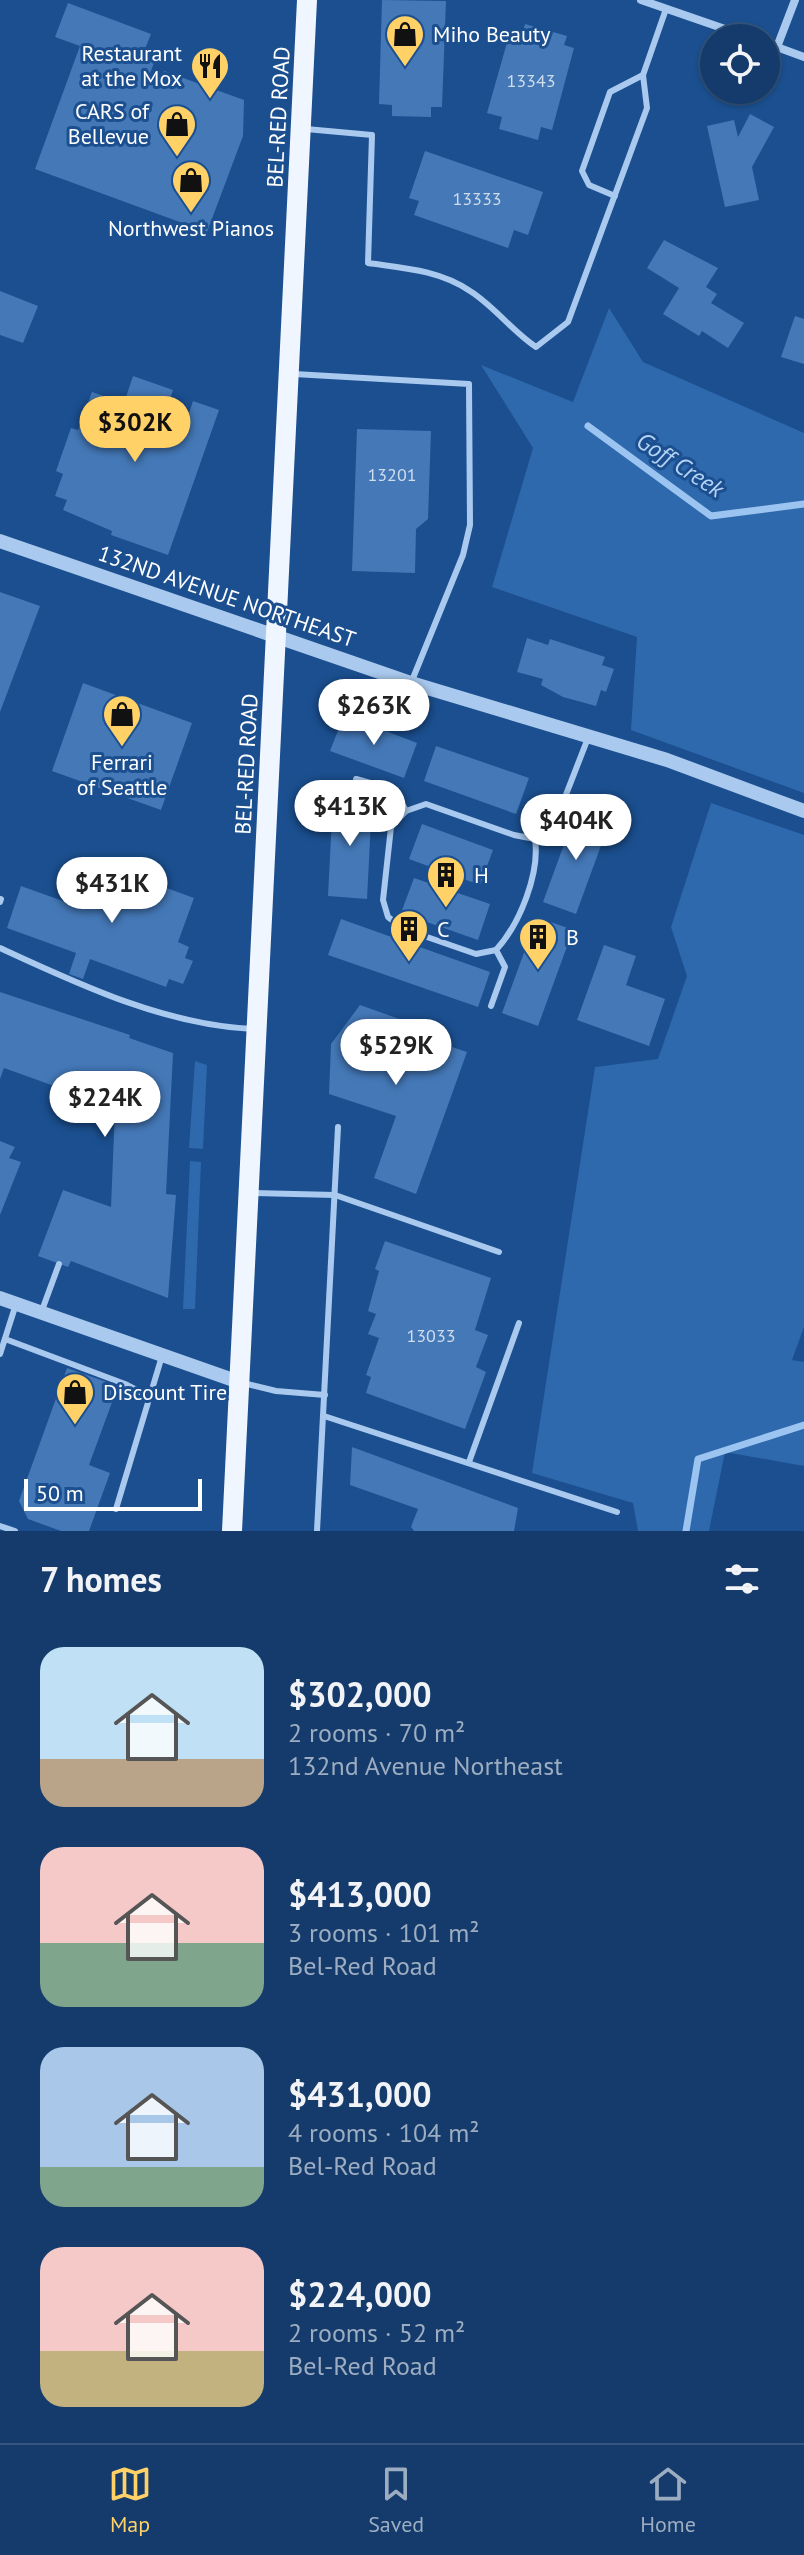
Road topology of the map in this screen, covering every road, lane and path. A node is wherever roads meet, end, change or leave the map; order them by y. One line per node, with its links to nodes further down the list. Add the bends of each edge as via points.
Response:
1 (307, 0): 10 (main road, BEL-RED ROAD)
2 (641, 0): 4 (street)
3 (795, 0): 6 (street)
4 (666, 9): 5 (street); 9 (lane)
5 (710, 24)
6 (780, 39)
7 (780, 48): 8 (street)
8 (804, 57)
9 (643, 75): 11 (lane, via 647,108); 11 (lane, via 610,92 582,171 589,185)
10 (302, 129): 11 (lane, via 372,135 368,263 434,273 471,291 536,347 568,322); 12 (main road, BEL-RED ROAD)
11 (615, 196)
12 (290, 375): 14 (main road, BEL-RED ROAD); 15 (lane, via 469,384 470,525)
13 (0, 541): 14 (street, 132ND AVENUE NORTHEAST)
14 (277, 634): 15 (street, 132ND AVENUE NORTHEAST); 24 (main road, BEL-RED ROAD)
15 (411, 683): 16 (street, 132ND AVENUE NORTHEAST)
16 (589, 735): 19 (street, 132ND AVENUE NORTHEAST); 20 (lane, via 553,828)
17 (356, 779): 18 (lane, via 395,790)
18 (406, 811): 20 (lane, via 426,804); 22 (lane, via 391,827 383,900 388,917 404,929 476,954)
19 (804, 811)
20 (535, 839): 22 (lane, via 538,860 509,935)
21 (0, 948): 24 (lane, via 81,984 186,1020)
22 (496, 950): 23 (lane, via 505,967)
23 (491, 1006)
24 (257, 1029): 26 (main road, BEL-RED ROAD)
25 (338, 1127): 27 (lane)
26 (249, 1193): 27 (lane); 37 (main road, BEL-RED ROAD)
27 (335, 1195): 28 (lane); 38 (lane)
28 (499, 1252)
29 (59, 1264): 32 (lane)
30 (0, 1298): 31 (street)
31 (16, 1304): 32 (street); 34 (lane)
32 (41, 1313): 36 (street)
33 (519, 1323): 41 (lane)
34 (5, 1339): 35 (lane); 39 (lane)
35 (0, 1354)
36 (162, 1356): 37 (street); 39 (lane)
37 (239, 1382): 38 (lane); 46 (main road, BEL-RED ROAD)
38 (325, 1395): 40 (lane)
39 (150, 1397): 42 (lane)
40 (324, 1416): 41 (lane); 47 (lane)
41 (469, 1462): 43 (lane)
42 (116, 1509)
43 (617, 1512)
44 (0, 1526): 45 (lane)
45 (15, 1531)
46 (232, 1531)
47 (317, 1531)

